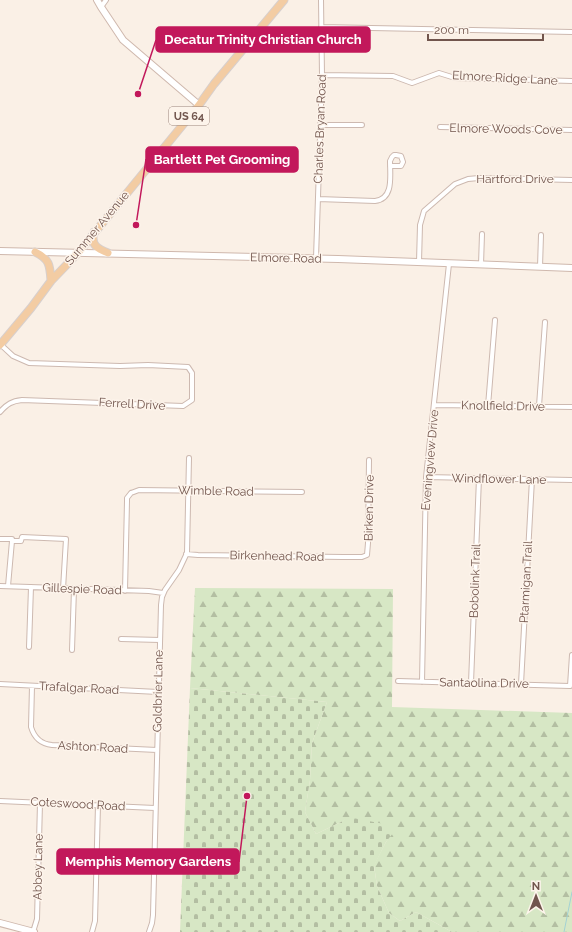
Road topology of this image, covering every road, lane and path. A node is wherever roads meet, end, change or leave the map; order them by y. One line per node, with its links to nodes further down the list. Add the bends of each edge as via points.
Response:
1 (98, 0): 5 (street)
2 (106, 0): 5 (street)
3 (284, 0): 10 (main road, Summer Avenue / US 64)
4 (321, 0): 6 (street, Charles Bryan Road)
5 (100, 7): 10 (street, via 123,40)
6 (321, 27): 7 (street); 8 (street, Charles Bryan Road)
7 (572, 32)
8 (322, 75): 9 (street, Elmore Ridge Lane, via 393,76 412,83 438,73 455,78); 11 (street, Charles Bryan Road)
9 (572, 81)
10 (198, 105): 18 (main road, Summer Avenue / US 64)
11 (320, 125): 12 (street); 17 (street, Charles Bryan Road)
12 (362, 125)
13 (440, 127): 14 (street, Elmore Woods Cove)
14 (572, 130)
15 (390, 166): 17 (street, via 389,189 382,200)
16 (572, 180): 26 (street, Hartford Drive, via 479,178 456,184 424,211 420,225)
17 (318, 199): 25 (street, Charles Bryan Road)
18 (94, 232): 23 (main road, Summer Avenue / US 64); 24 (main road, via 96,246)
19 (482, 234): 28 (street)
20 (541, 235): 29 (street)
21 (0, 251): 22 (street, Elmore Road)
22 (35, 252): 23 (street, Elmore Road); 31 (main road, via 48,263)
23 (78, 253): 24 (street, Elmore Road); 31 (main road, Summer Avenue / US 64)
24 (108, 253): 25 (street, Elmore Road)
25 (316, 258): 26 (street, Elmore Road)
26 (418, 262): 27 (street, Elmore Road)
27 (450, 264): 28 (street, Elmore Road); 35 (street, Eveningview Drive)
28 (481, 265): 29 (street, Elmore Road)
29 (540, 267): 30 (street, Elmore Road)
30 (572, 268)
31 (51, 281): 34 (main road, Summer Avenue / US 64)
32 (494, 320): 36 (street)
33 (545, 322): 37 (street)
34 (0, 344): 39 (street, Ferrell Drive, via 13,356 29,362 188,367 192,373 192,400 183,406 22,400 6,405)
35 (434, 405): 36 (street, Knollfield Drive); 42 (street, Eveningview Drive)
36 (488, 406): 37 (street, Knollfield Drive)
37 (539, 406): 38 (street, Knollfield Drive)
38 (572, 407)
39 (0, 412)
40 (190, 458): 47 (street, Goldbrier Lane)
41 (370, 460): 53 (street, Birken Drive)
42 (426, 477): 43 (street, Windflower Lane); 67 (street, Eveningview Drive)
43 (479, 478): 44 (street, Windflower Lane); 68 (street, Bobolink Trail)
44 (532, 479): 45 (street, Windflower Lane); 70 (street, Ptarmigan Trail)
45 (572, 480)
46 (127, 489): 49 (street)
47 (189, 490): 48 (street, Wimble Road); 49 (street, Wimble Road, via 139,490); 52 (street, Goldbrier Lane)
48 (302, 492)
49 (131, 493): 59 (street, via 127,501)
50 (0, 539): 51 (street)
51 (12, 541): 55 (street); 57 (street, via 21,541 22,537 66,538)
52 (186, 554): 53 (street, Birkenhead Road, via 343,558); 60 (street, Goldbrier Lane, via 179,570)
53 (367, 555)
54 (0, 586): 55 (street, Gillespie Road)
55 (8, 586): 56 (street, Gillespie Road)
56 (30, 587): 57 (street, Gillespie Road); 63 (street)
57 (63, 588): 58 (street, Gillespie Road)
58 (74, 589): 59 (street, Gillespie Road); 64 (street)
59 (125, 591): 60 (street, Gillespie Road)
60 (163, 593): 62 (street, Goldbrier Lane)
61 (121, 639): 62 (street)
62 (160, 640): 72 (street, Goldbrier Lane)
63 (29, 647)
64 (72, 650)
65 (572, 655): 70 (street, Santaolina Drive, via 570,686)
66 (398, 681): 67 (street, Santaolina Drive)
67 (422, 682): 68 (street, Santaolina Drive)
68 (471, 683): 70 (street, Santaolina Drive)
69 (0, 684): 71 (street, Trafalgar Road)
70 (521, 684)
71 (32, 686): 72 (street, Trafalgar Road); 73 (street, Ashton Road, via 31,726 34,734 43,743)
72 (158, 692): 73 (street, Goldbrier Lane)
73 (157, 750): 77 (street, Goldbrier Lane)
74 (0, 801): 75 (street, Coteswood Road)
75 (40, 802): 76 (street, Coteswood Road); 79 (street, Abbey Lane, via 37,919)
76 (98, 805): 77 (street, Coteswood Road); 80 (street, via 95,921)
77 (155, 808): 81 (street, Goldbrier Lane, via 153,918)
78 (0, 923): 79 (street)
79 (34, 932)
80 (92, 932)
81 (149, 932)

